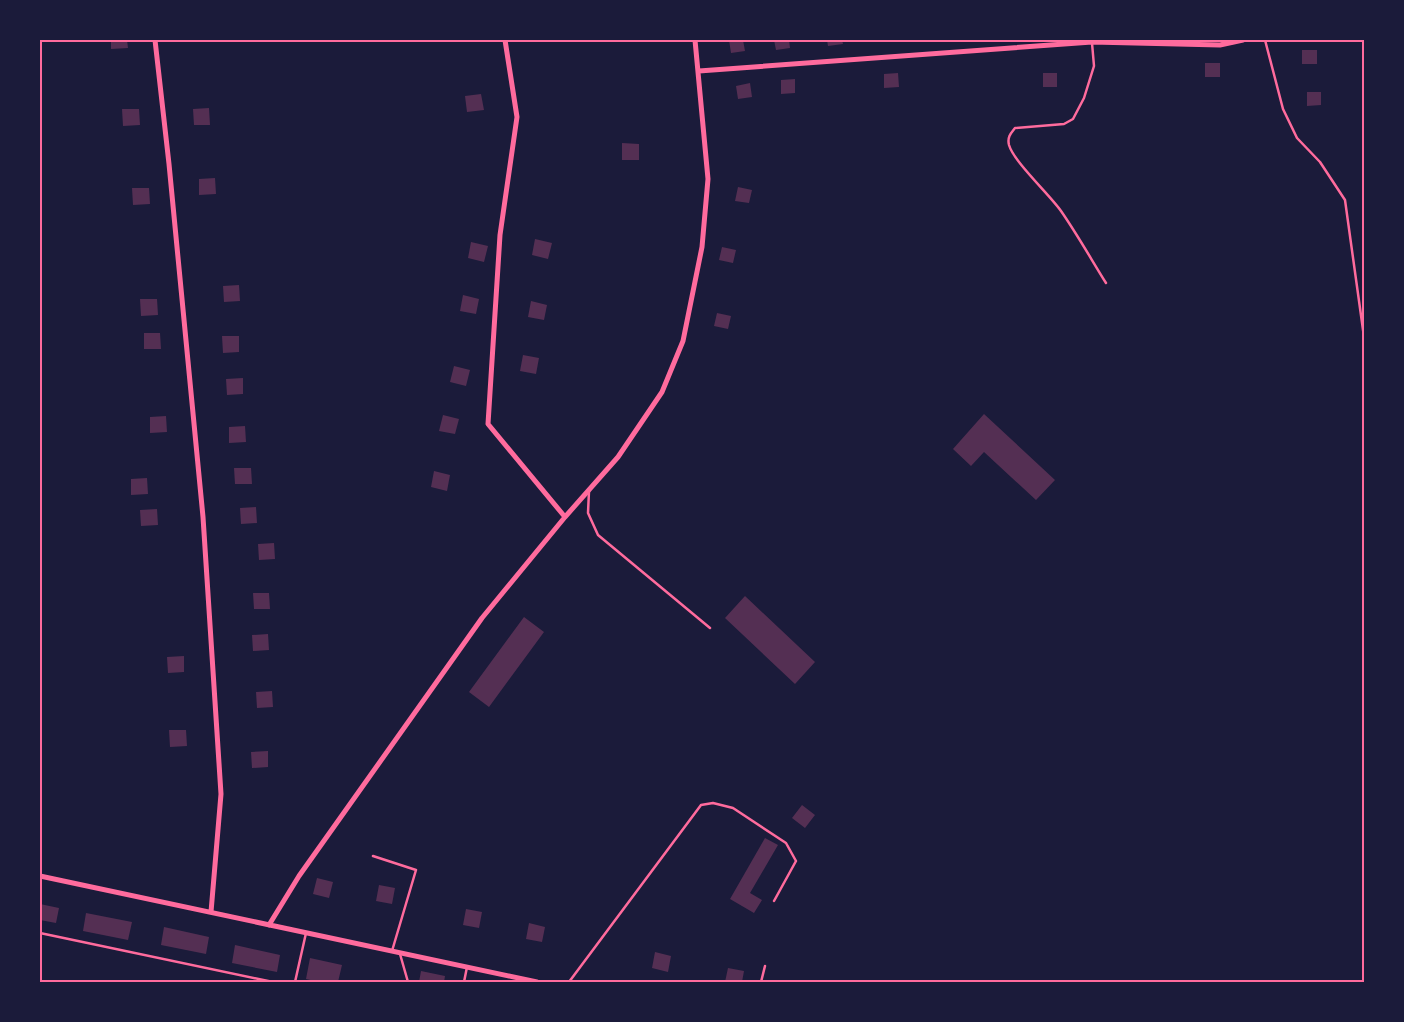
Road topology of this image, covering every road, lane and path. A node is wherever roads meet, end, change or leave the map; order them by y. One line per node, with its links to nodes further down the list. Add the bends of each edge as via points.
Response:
1 (155, 40): 16 (street, via 203,518 220,764 221,794)
2 (505, 40): 11 (street, via 517,117 500,235 488,424)
3 (695, 40): 7 (street)
4 (1243, 40): 6 (street, via 1220,45)
5 (1265, 40): 9 (lane, via 1283,109 1297,138 1320,162 1345,200)
6 (1092, 42): 7 (street); 8 (lane, via 1094,66 1073,120 1064,124 1015,128 1008,139 1018,160 1060,210)
7 (699, 71): 10 (street, via 708,179 702,247 683,341 662,392 618,457)
8 (1106, 283)
9 (1364, 337)
10 (589, 490): 11 (street); 12 (lane, via 588,513 598,535)
11 (565, 517): 17 (street, via 482,618 299,876)
12 (710, 628)
13 (374, 856): 20 (lane, via 416,870)
14 (40, 876): 16 (street)
15 (774, 901): 30 (lane, via 796,861 786,843 733,808 701,804)
16 (210, 912): 17 (street)
17 (269, 925): 19 (street)
18 (40, 933): 25 (lane)
19 (306, 933): 20 (street); 26 (lane)
20 (392, 951): 21 (street)
21 (399, 952): 23 (street); 27 (lane)
22 (764, 966): 31 (lane)
23 (467, 967): 24 (street); 28 (lane)
24 (530, 981): 29 (street)
25 (273, 982)
26 (295, 982)
27 (408, 982)
28 (464, 982)
29 (537, 982)
30 (569, 982)
31 (761, 982)

